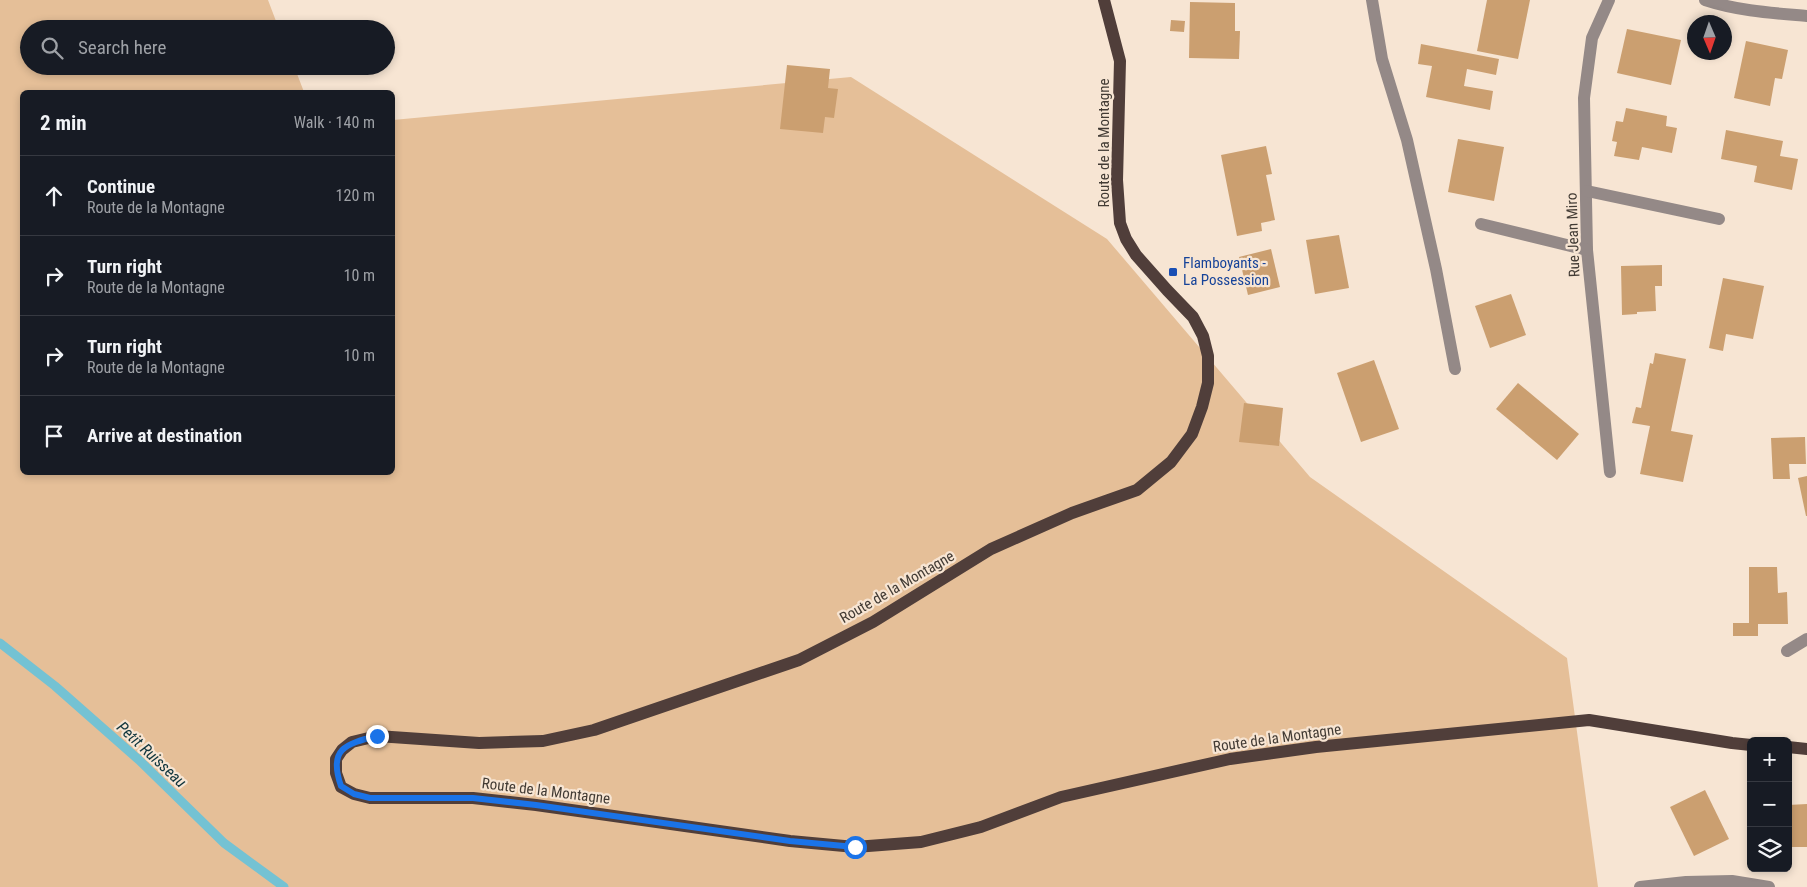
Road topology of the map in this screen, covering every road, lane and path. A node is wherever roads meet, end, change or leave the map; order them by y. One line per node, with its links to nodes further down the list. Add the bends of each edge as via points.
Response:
1 (1104, 0): 14 (main road, Route de la Montagne, via 1120,61 1117,180 1120,223 1136,255 1193,317 1203,336 1208,356 1208,383 1202,407 1192,434 1171,462 1137,490 1072,513 992,549 874,622 799,660 594,730 543,741 479,743 377,736 352,742 336,759 336,773 341,786 370,798 473,798 855,847 921,842 981,827 1061,797 1230,759 1316,747 1589,720)
2 (1372, 0): 10 (street, via 1382,59 1407,140 1434,260)
3 (1609, 0): 6 (street, Rue Jean Miro, via 1592,38 1584,98)
4 (1705, 0): 5 (street)
5 (1807, 16)
6 (1587, 191): 7 (street); 9 (street, Rue Jean Miro)
7 (1719, 219)
8 (1481, 224): 9 (street)
9 (1587, 250): 11 (street, Rue Jean Miro)
10 (1455, 370)
11 (1610, 472)
12 (1807, 639): 13 (street)
13 (1787, 651)
14 (1747, 745)
15 (1792, 748): 16 (main road)
16 (1807, 749)
17 (1640, 887): 18 (street, via 1732,881)
18 (1769, 887)

